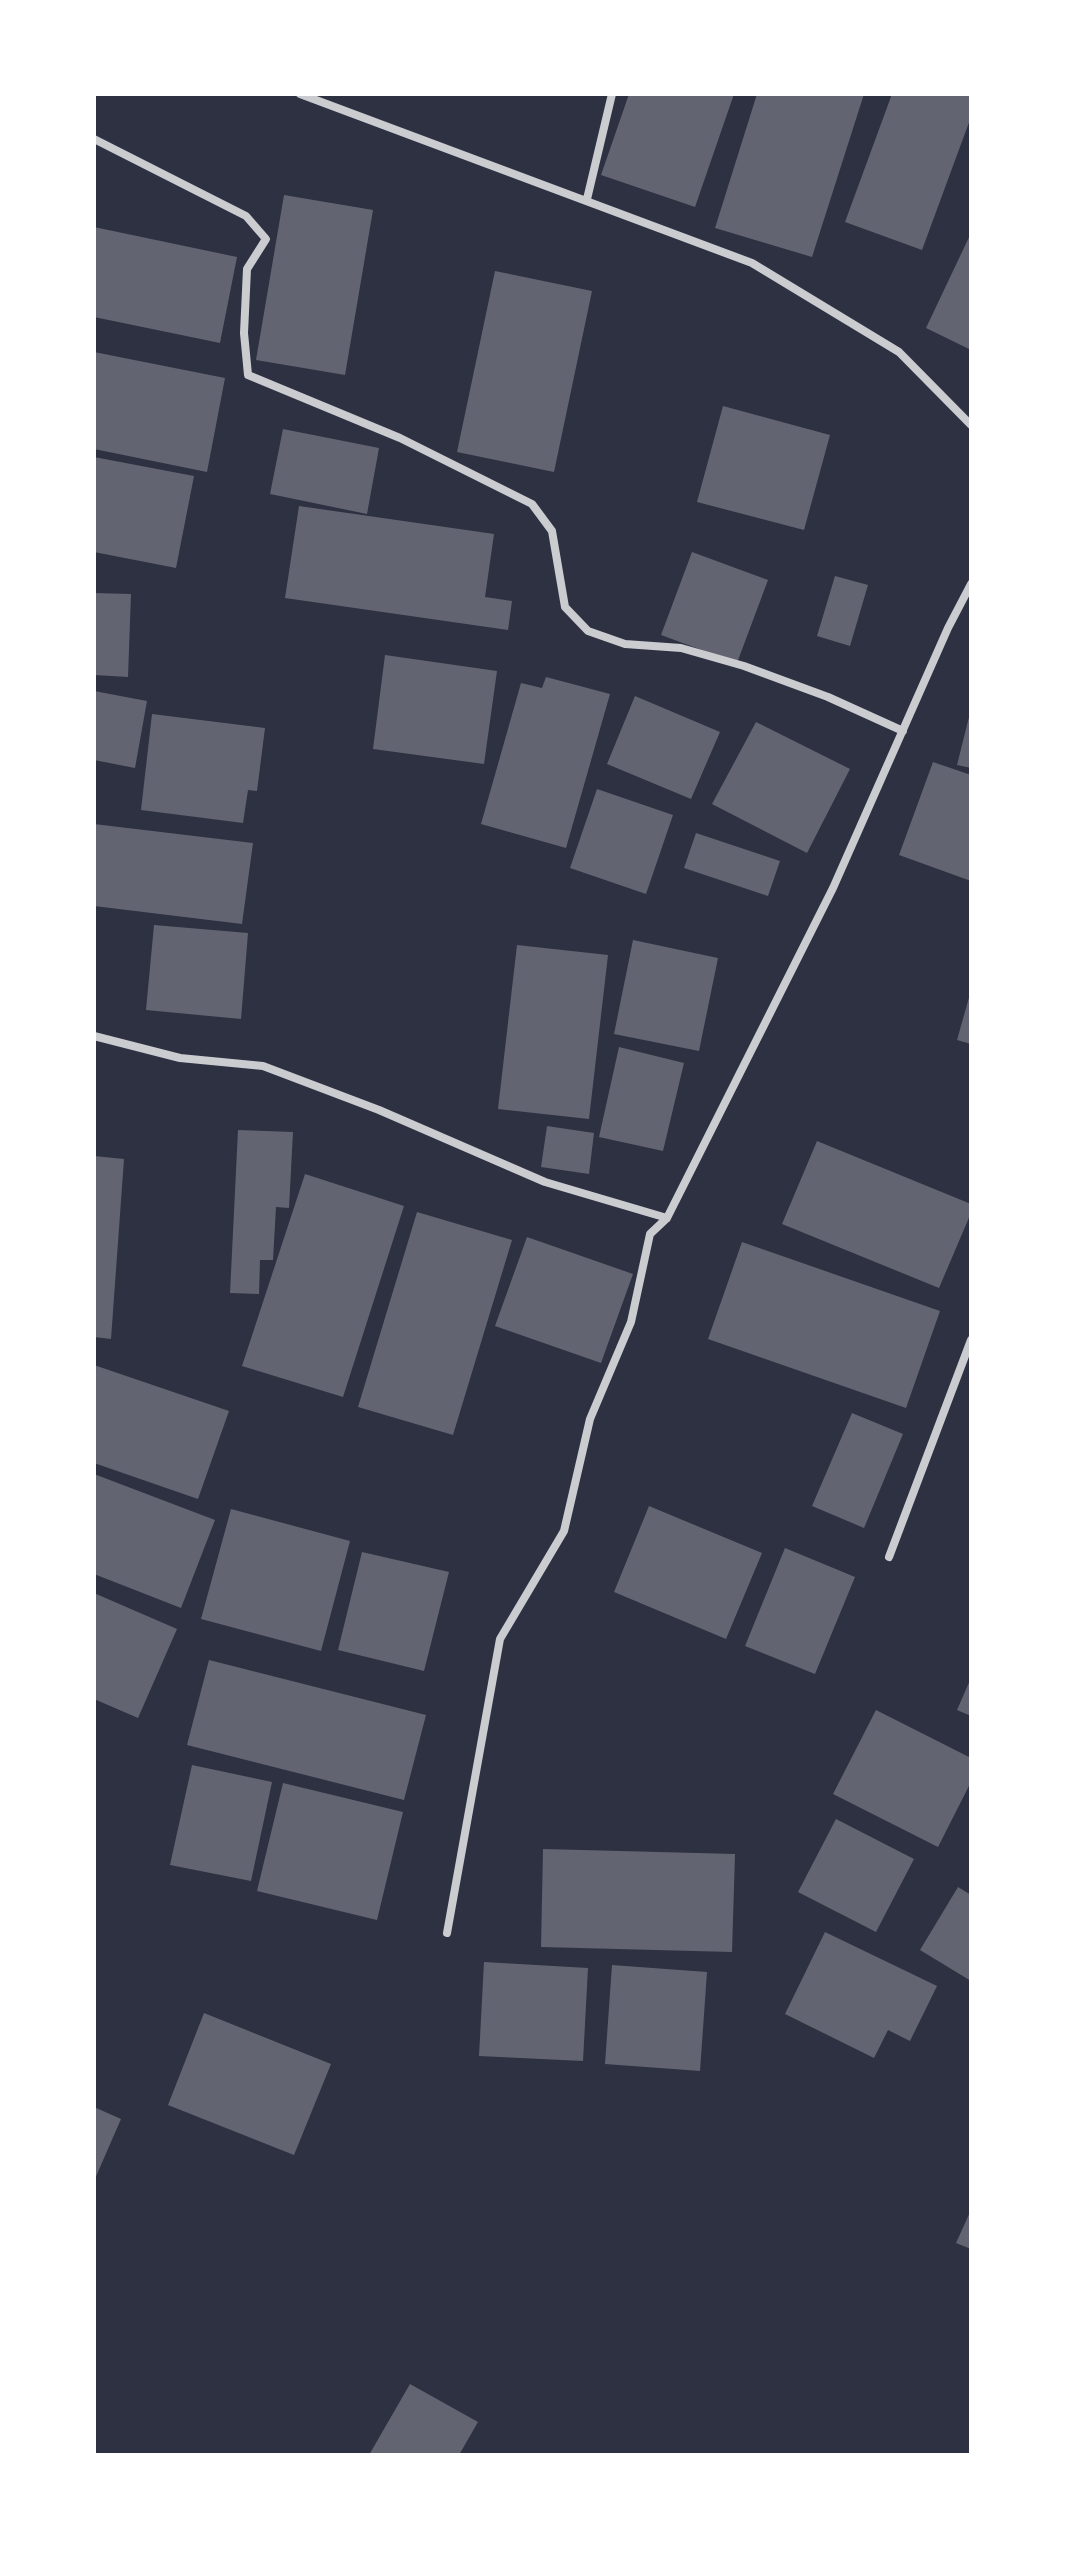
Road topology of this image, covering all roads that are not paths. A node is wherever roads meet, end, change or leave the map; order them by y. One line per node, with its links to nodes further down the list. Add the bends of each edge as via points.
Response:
1 (300, 94): 4 (street)
2 (612, 94): 4 (street)
3 (94, 139): 7 (street, via 246,216 266,239 247,269 248,375 400,438 532,504 552,531 565,607 588,631 625,644 681,648 744,666)
4 (587, 199): 5 (street, via 752,263 899,352)
5 (971, 425)
6 (971, 584): 7 (street)
7 (903, 731): 9 (street, via 833,888)
8 (94, 1036): 9 (street, via 180,1058 263,1066 545,1182)
9 (667, 1218): 12 (street, via 650,1234 631,1322 590,1419 564,1531 500,1639)
10 (971, 1340): 11 (street)
11 (889, 1557)
12 (447, 1933)

